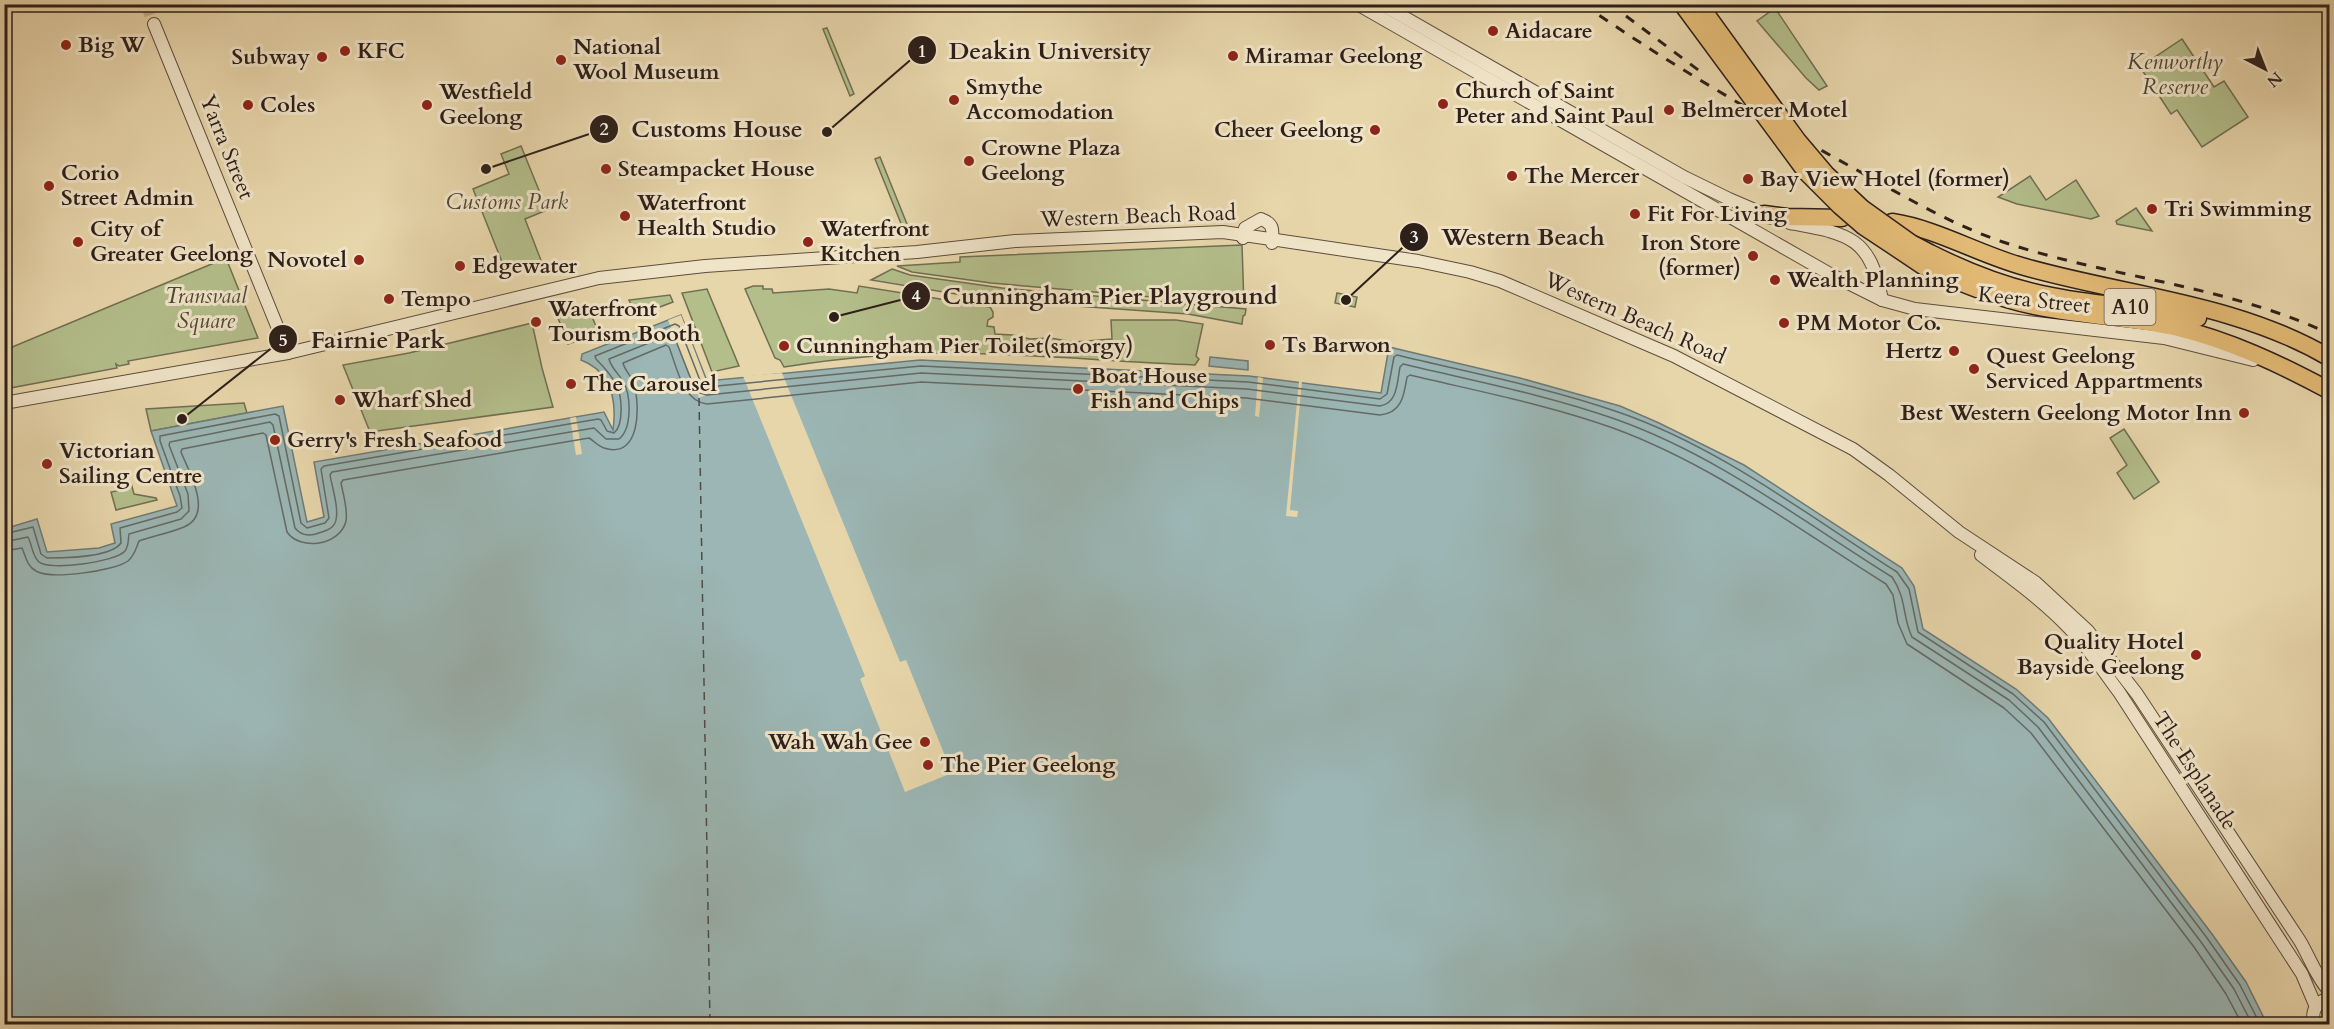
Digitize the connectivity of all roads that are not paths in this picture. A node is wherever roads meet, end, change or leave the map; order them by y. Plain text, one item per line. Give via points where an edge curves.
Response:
1 (1357, 4) edge
2 (1381, 4) edge
3 (1682, 4) edge
4 (1699, 4) edge
5 (154, 24) tunnel mouth
6 (1529, 96) junction
7 (1764, 214) junction
8 (1842, 218) dead end
9 (1892, 222) dead end
10 (1927, 260) junction
11 (1882, 300) junction
12 (288, 353) junction
13 (2330, 358) edge
14 (2330, 363) edge
15 (2275, 364) junction
16 (2330, 391) edge
17 (4, 403) edge
18 (2020, 578) junction
19 (2330, 992) edge
20 (2330, 998) edge
21 (2316, 1007) junction
22 (2314, 1024) edge

1 - 6 street
2 - 6 street
3 - 10 highway, A10, bridge via 1806,172 1863,226
4 - 10 highway, A10, bridge via 1826,174
5 - 12 street, Yarra Street
6 - 7 street
6 - 11 street, Keera Street via 1839,279
7 - 8 highway
7 - 11 street via 1833,231 1855,242 1873,264
9 - 13 highway via 1920,228 2003,261 2046,273 2234,317
10 - 14 highway, A10 via 2065,299 2201,319 2259,335
10 - 15 highway, A10 via 1964,284 2000,297 2053,310 2172,327 2236,345
11 - 15 street, Keera Street via 1924,311 2164,338
12 - 17 street, Western Beach Road
12 - 18 street, Western Beach Road via 599,278 1034,240 1213,232 1418,261 1485,276 1674,356 1853,449
15 - 16 highway, Keera Street / A10
18 - 19 street, The Esplanade via 2088,631 2137,694
18 - 21 street, The Esplanade via 2070,629 2119,692 2302,975
20 - 21 street
21 - 22 street

